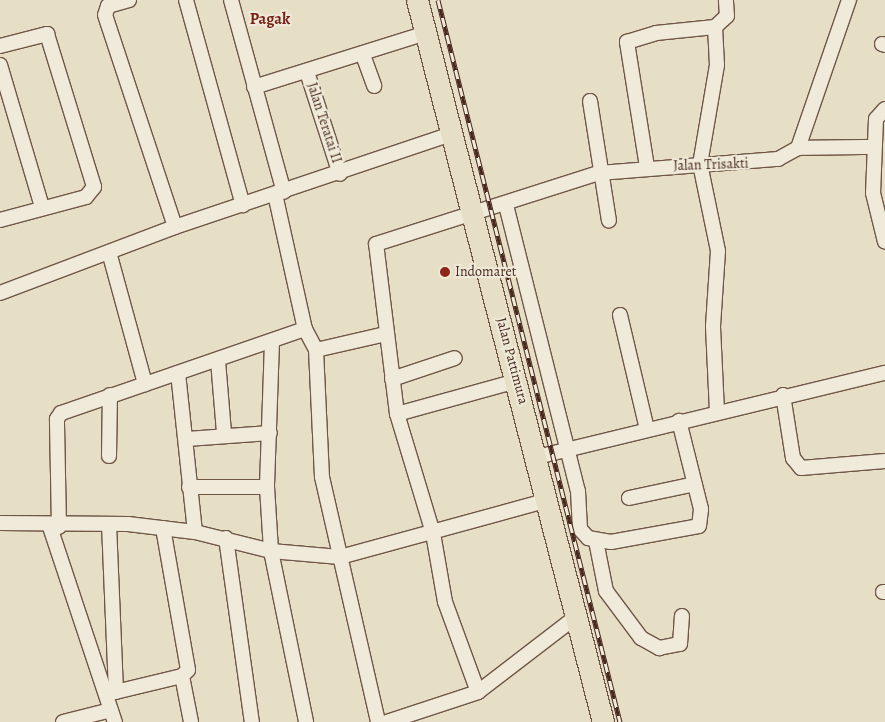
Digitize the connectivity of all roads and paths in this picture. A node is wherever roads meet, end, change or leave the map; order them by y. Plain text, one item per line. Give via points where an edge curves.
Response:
1 (129, 0) edge
2 (186, 0) edge
3 (231, 0) edge
4 (417, 0) edge
5 (726, 0) edge
6 (849, 0) edge
7 (716, 27) junction
8 (426, 33) junction
9 (0, 46) edge
10 (363, 55) junction
11 (0, 65) edge
12 (307, 72) junction
13 (374, 86) dead end
14 (254, 87) junction
15 (590, 101) dead end
16 (885, 110) edge
17 (452, 134) junction
18 (874, 147) junction
19 (804, 148) junction
20 (700, 164) junction
21 (647, 167) junction
22 (599, 173) junction
23 (340, 174) junction
24 (280, 193) junction
25 (243, 205) junction
26 (506, 205) junction
27 (37, 209) junction
28 (472, 213) junction
29 (0, 220) edge
30 (609, 221) dead end
31 (175, 227) junction
32 (882, 232) edge
33 (109, 252) junction
34 (0, 293) edge
35 (620, 315) dead end
36 (305, 329) junction
37 (386, 334) junction
38 (272, 342) junction
39 (316, 350) junction
40 (455, 358) dead end
41 (218, 361) junction
42 (178, 373) junction
43 (885, 373) edge
44 (392, 379) junction
45 (517, 381) junction
46 (145, 384) junction
47 (110, 395) junction
48 (783, 395) junction
49 (717, 412) junction
50 (397, 414) junction
51 (679, 421) junction
52 (647, 429) junction
53 (270, 433) junction
54 (224, 434) junction
55 (187, 439) junction
56 (568, 449) junction
57 (109, 456) dead end
58 (537, 457) junction
59 (885, 461) edge
60 (695, 484) junction
61 (189, 487) junction
62 (267, 488) junction
63 (629, 498) dead end
64 (548, 500) junction
65 (0, 523) edge
66 (108, 524) junction
67 (55, 527) junction
68 (163, 528) junction
69 (195, 532) junction
70 (433, 533) junction
71 (226, 538) junction
72 (596, 542) junction
73 (271, 551) junction
74 (340, 557) junction
75 (577, 616) junction
76 (682, 616) dead end
77 (182, 676) junction
78 (478, 692) junction
79 (111, 693) junction
80 (599, 705) edge
81 (113, 716) edge
82 (63, 722) edge
83 (191, 722) edge
84 (252, 722) edge
85 (306, 722) edge
86 (378, 722) edge
87 (387, 722) edge

1 - 31 street via 108,6 105,15
2 - 25 street
3 - 14 street
4 - 8 highway, Jalan Pattimura
5 - 7 street via 727,16
6 - 19 street
7 - 20 street via 717,65
7 - 21 street via 656,33 628,42
8 - 10 street
8 - 17 highway, Jalan Pattimura
9 - 27 street via 47,34 94,181 94,187 86,197
10 - 12 street
10 - 13 street
11 - 27 street
12 - 14 street
12 - 23 street, Jalan Teratai II
14 - 24 street
15 - 22 street
16 - 18 street via 876,119
17 - 23 street
17 - 28 highway, Jalan Pattimura
18 - 19 street, Jalan Trisakti
18 - 32 street
19 - 20 street, Jalan Trisakti via 758,163
20 - 21 street, Jalan Trisakti
20 - 49 street via 718,251 714,327
21 - 22 street, Jalan Trisakti
22 - 26 street, Jalan Trisakti
22 - 30 street
23 - 24 street
24 - 25 street
24 - 36 street
25 - 31 street
26 - 28 street, Jalan Trisakti
26 - 56 street
27 - 29 street
28 - 37 street, Jalan Trisakti via 376,244
28 - 45 highway, Jalan Pattimura
31 - 33 street
33 - 34 street
33 - 46 street
35 - 52 street
36 - 38 street
36 - 39 street
37 - 39 street
37 - 44 street
38 - 41 street
38 - 53 street
39 - 74 street via 319,454
40 - 44 street
41 - 42 street
41 - 54 street
42 - 46 street
42 - 55 street
43 - 48 street
44 - 50 street
45 - 50 street
45 - 58 highway, Jalan Pattimura
46 - 47 street
47 - 57 street
47 - 67 street via 71,407 57,419
48 - 49 street
48 - 59 street via 793,458 801,468
49 - 51 street
50 - 70 street
51 - 52 street
51 - 60 street
52 - 56 street
53 - 54 street
53 - 62 street
54 - 55 street
55 - 61 street
56 - 58 street
56 - 72 street via 578,491 580,529
58 - 64 highway, Jalan Pattimura
60 - 63 street
60 - 72 street via 699,526
61 - 62 street
61 - 69 street
62 - 73 street
64 - 70 street
64 - 75 highway, Jalan Pattimura
65 - 67 street
66 - 67 street
66 - 68 street
66 - 79 street
67 - 79 street
68 - 69 street
68 - 77 street via 188,670
69 - 71 street
70 - 74 street
70 - 78 street via 445,602
71 - 73 street
71 - 84 street
72 - 76 street via 606,591 641,638 659,648 680,644
73 - 74 street
73 - 85 street
74 - 86 street
75 - 78 street
75 - 80 highway, Jalan Pattimura
77 - 79 street
77 - 83 street
78 - 87 street
79 - 81 street
81 - 82 street

